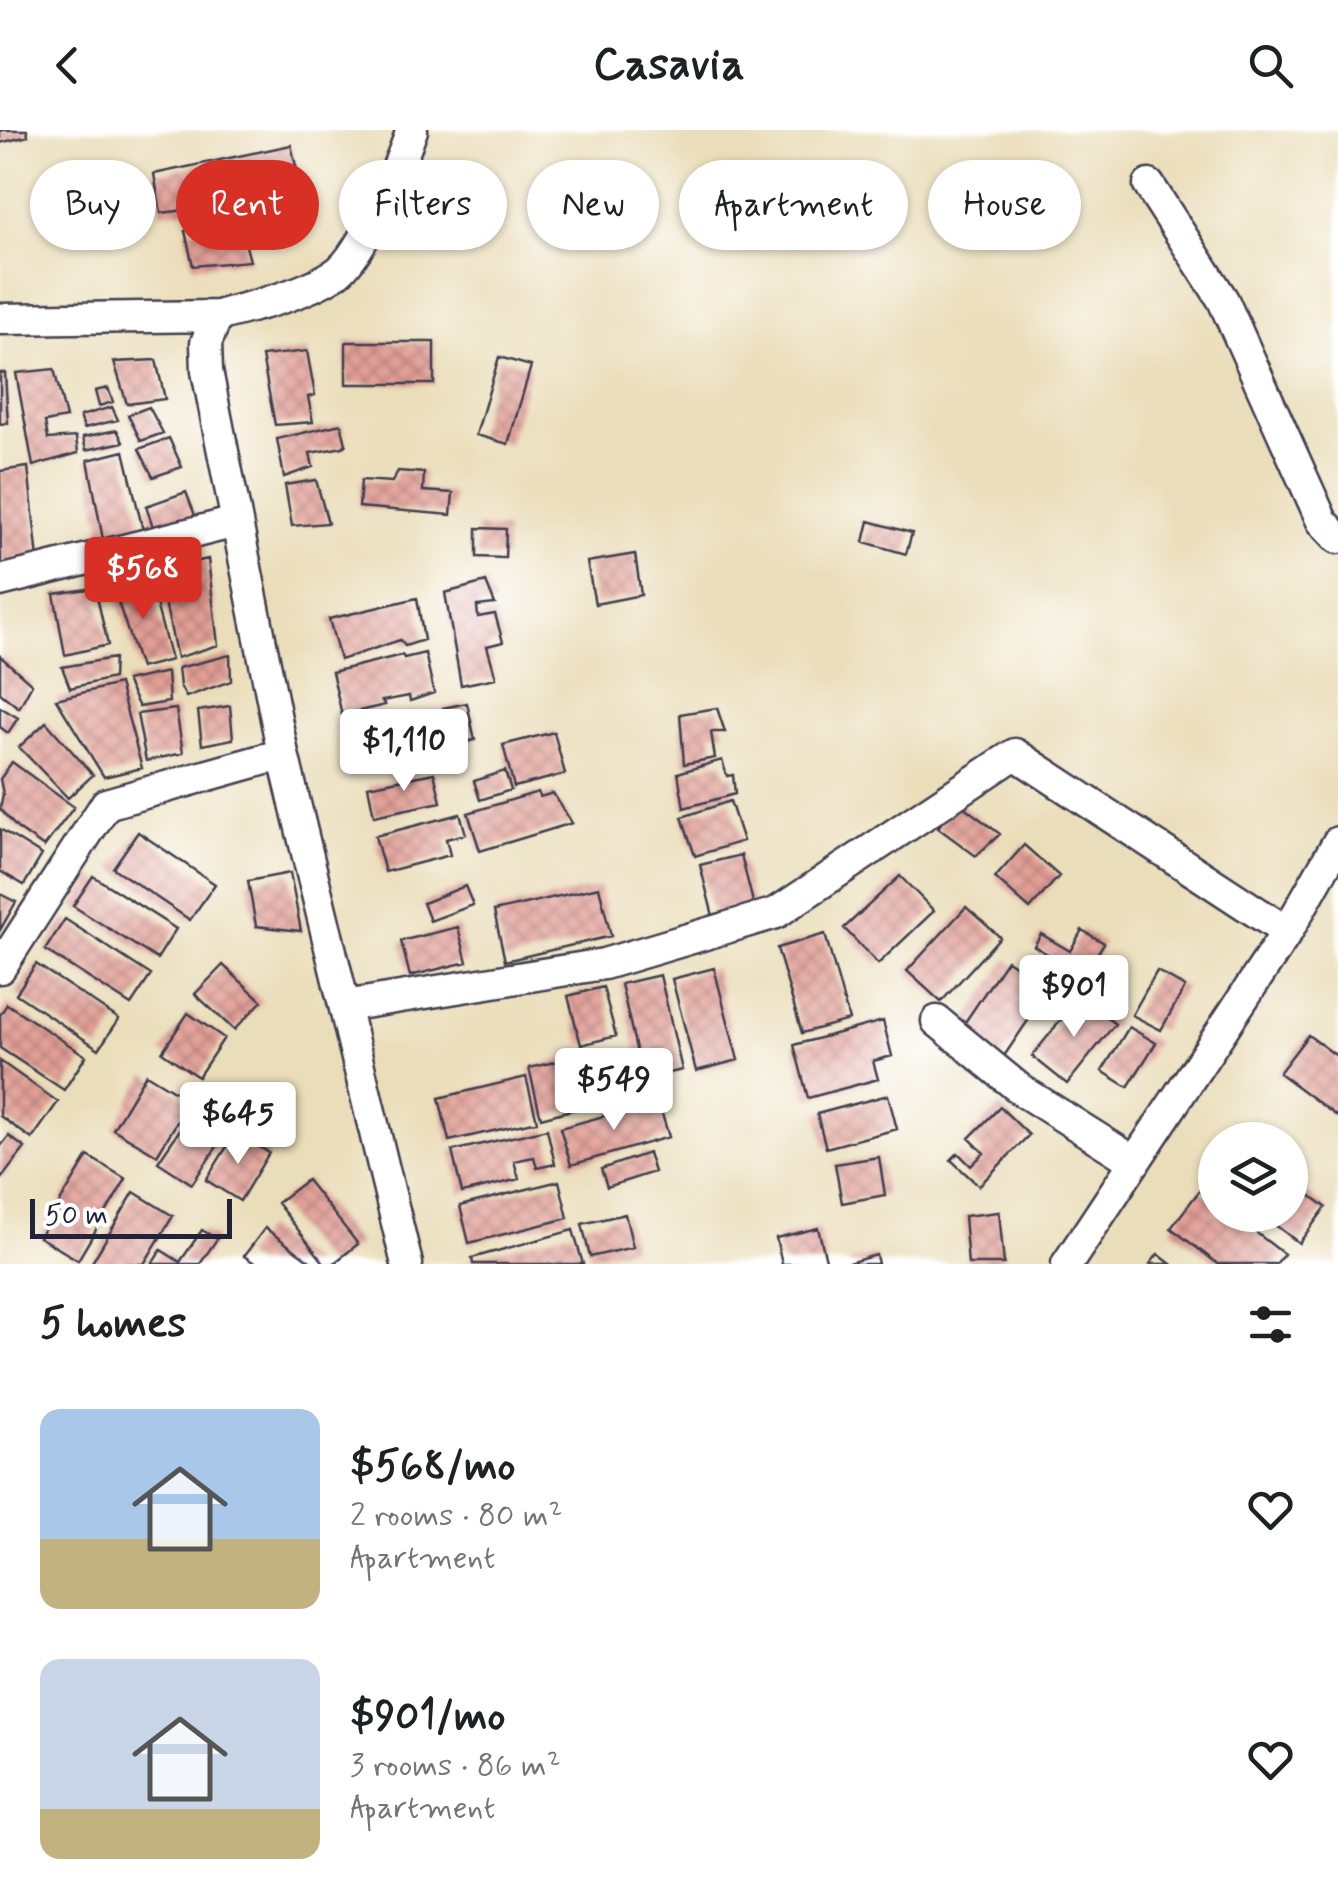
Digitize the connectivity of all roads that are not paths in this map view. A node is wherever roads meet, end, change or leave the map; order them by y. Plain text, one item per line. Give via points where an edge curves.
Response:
1 (412, 130) edge
2 (1148, 185) dead end
3 (217, 316) junction
4 (0, 319) edge
5 (236, 522) junction
6 (1338, 538) edge
7 (0, 581) edge
8 (283, 754) junction
9 (1338, 842) edge
10 (1287, 932) junction
11 (0, 968) edge
12 (345, 1006) junction
13 (937, 1022) dead end
14 (1135, 1162) junction
15 (403, 1262) edge
16 (1067, 1264) edge

1 - 3 street via 398,173 339,272 282,299
2 - 6 street via 1222,300 1322,521
3 - 4 street
3 - 5 street via 206,343 206,371
5 - 7 street
5 - 8 street
8 - 11 street via 106,804
8 - 12 street
9 - 10 street
10 - 12 street via 1015,754 776,913 604,964
10 - 14 street
12 - 15 street
13 - 14 street via 1021,1090
14 - 16 street

